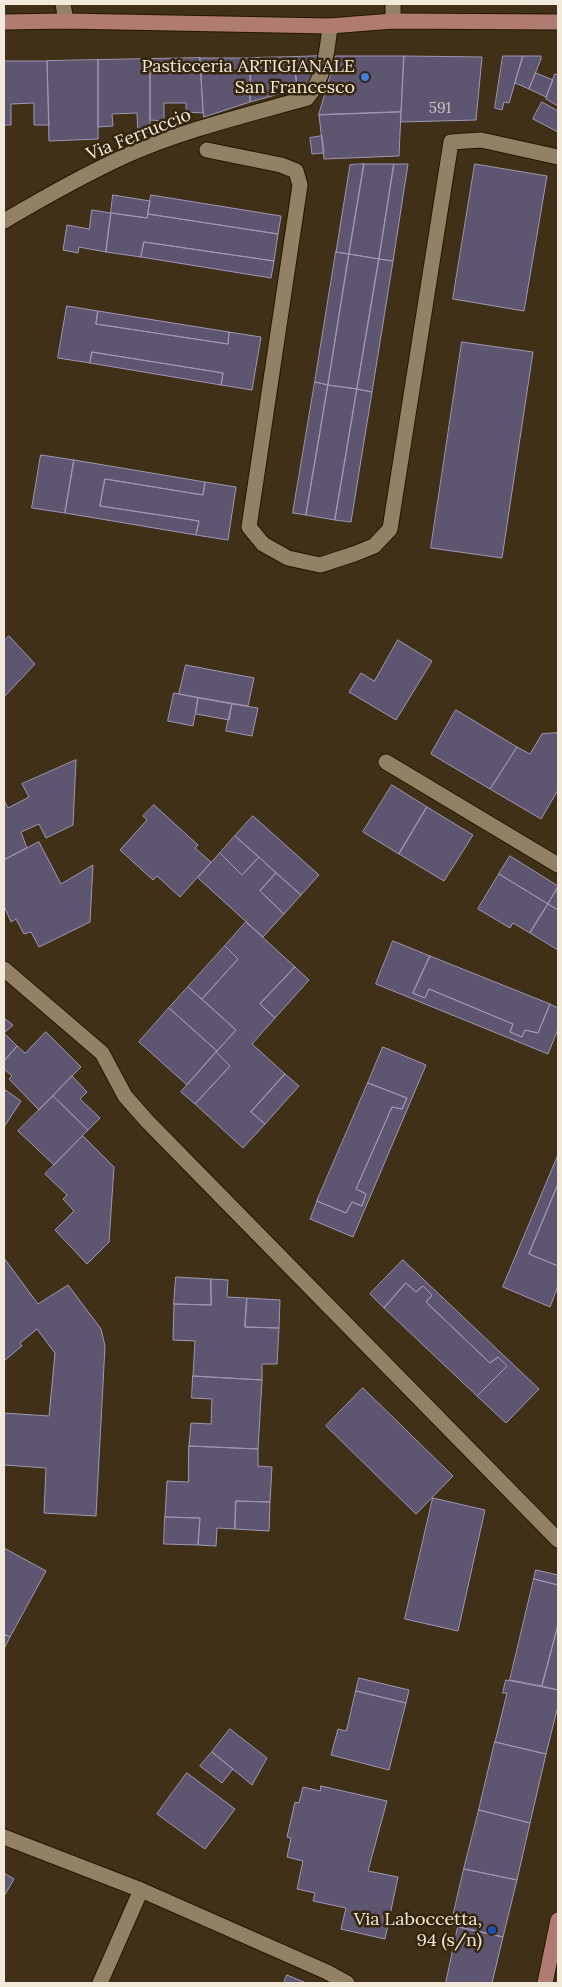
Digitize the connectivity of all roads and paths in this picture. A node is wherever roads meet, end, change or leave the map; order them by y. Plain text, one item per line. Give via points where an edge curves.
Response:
1 (63, 4) edge
2 (393, 4) edge
3 (66, 21) junction
4 (394, 21) junction
5 (4, 22) edge
6 (558, 22) edge
7 (330, 26) junction
8 (207, 150) dead end
9 (558, 157) edge
10 (4, 221) edge
11 (386, 762) dead end
12 (558, 865) edge
13 (4, 969) edge
14 (558, 1540) edge
15 (4, 1837) edge
16 (141, 1890) junction
17 (558, 1920) edge
18 (100, 1983) edge
19 (347, 1983) edge
20 (546, 1983) edge

1 - 3 street
2 - 4 street
3 - 5 street
3 - 7 street
4 - 6 street
4 - 7 street
7 - 10 street, Via Ferruccio via 326,60 316,88 307,98 198,130 126,156
8 - 9 street via 281,165 296,171 300,185 249,527 263,544 288,558 320,564 374,546 390,529 451,142 481,140
11 - 12 street
13 - 14 street via 102,1052 125,1096 147,1121
15 - 16 street
16 - 18 street
16 - 19 street
17 - 20 street

